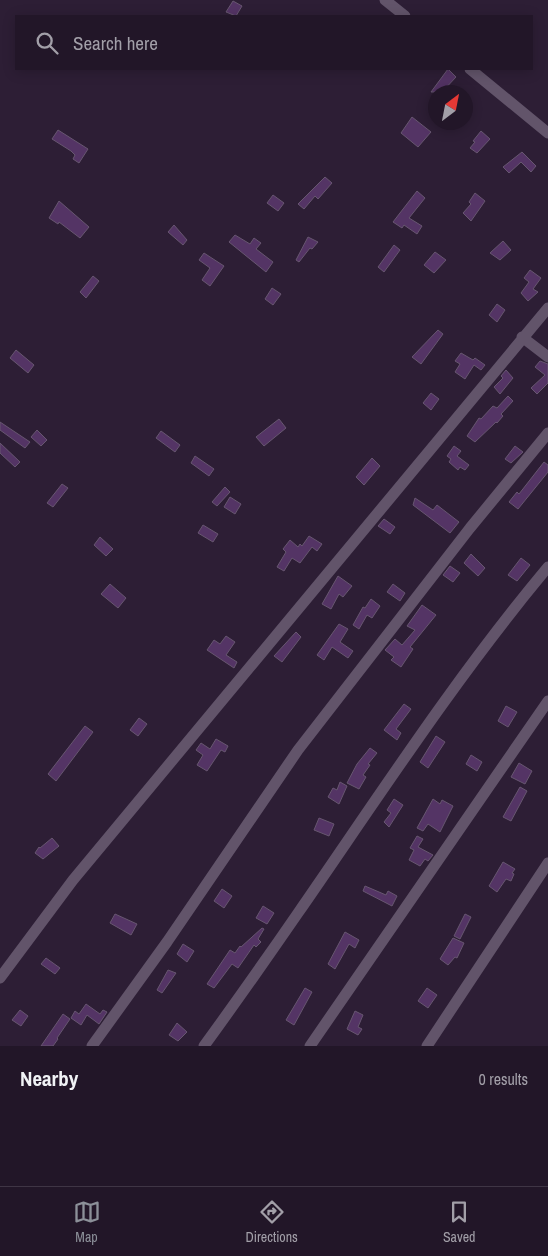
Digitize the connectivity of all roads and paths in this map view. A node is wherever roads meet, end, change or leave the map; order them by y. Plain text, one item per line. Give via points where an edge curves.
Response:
1 (385, 0) edge
2 (404, 15) edge
3 (471, 70) edge
4 (548, 133) edge
5 (548, 308) edge
6 (522, 337) junction
7 (548, 357) edge
8 (548, 433) edge
9 (548, 568) edge
10 (548, 701) edge
11 (548, 863) edge
12 (0, 978) edge
13 (92, 1046) edge
14 (204, 1046) edge
15 (310, 1046) edge
16 (427, 1046) edge

1 - 2 street
3 - 4 street
5 - 6 street
6 - 7 street
6 - 12 street via 73,880
8 - 13 street via 458,543 298,750
9 - 14 street via 421,732
10 - 15 street
11 - 16 street

